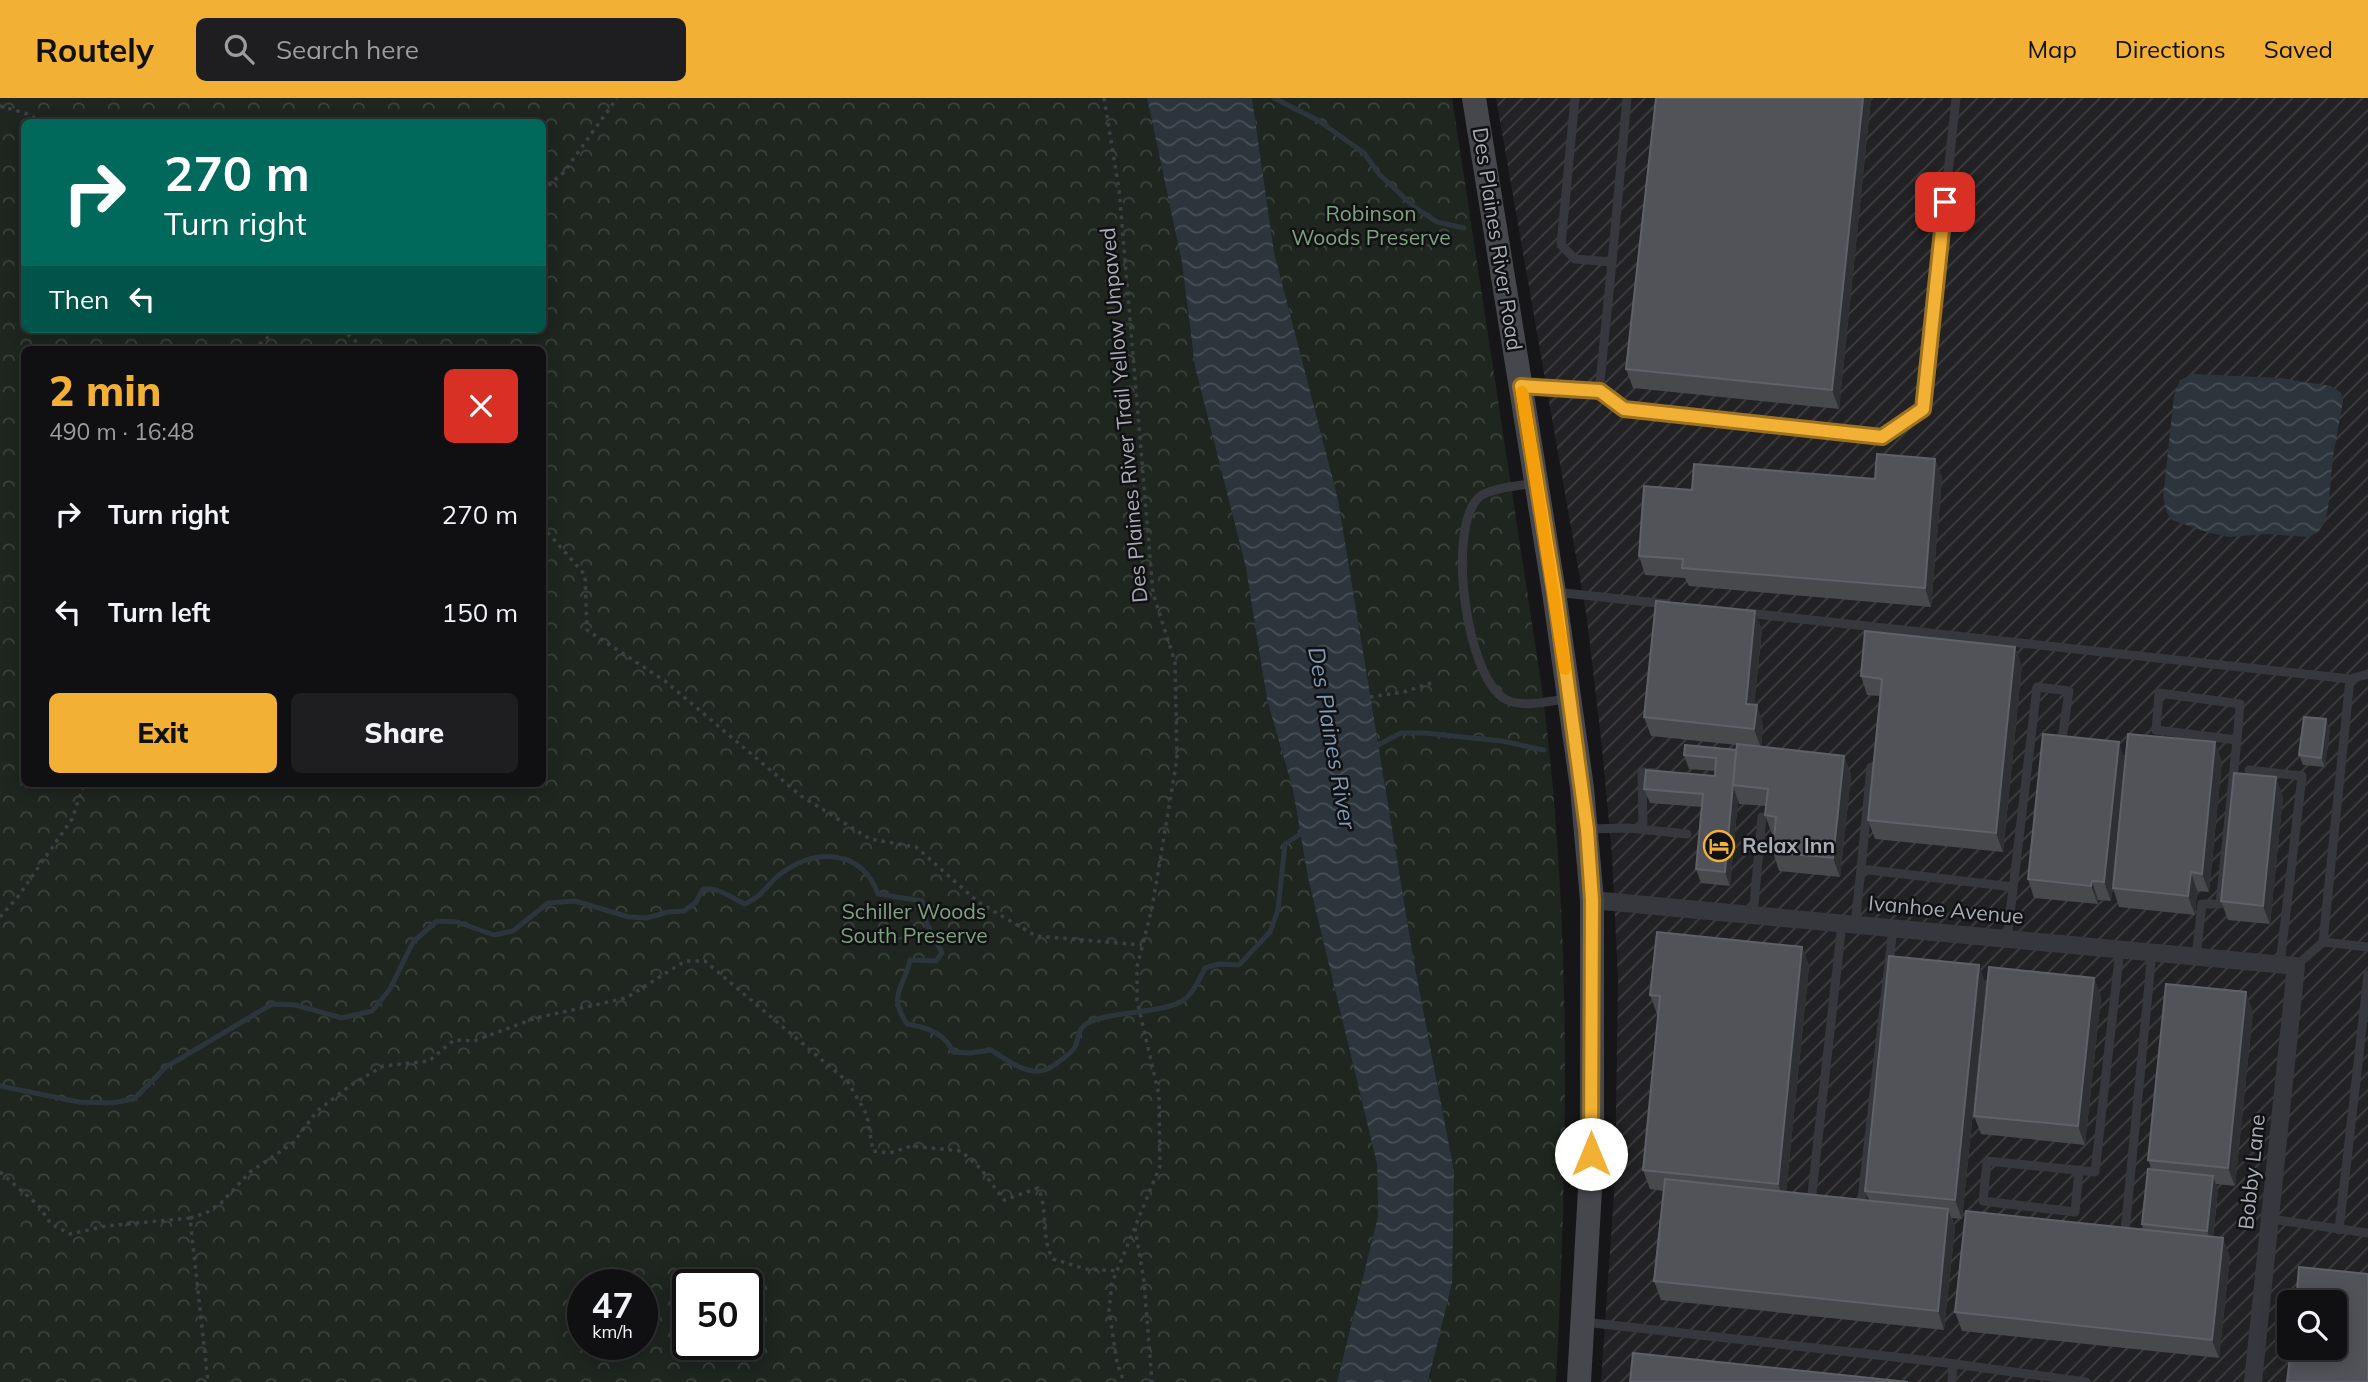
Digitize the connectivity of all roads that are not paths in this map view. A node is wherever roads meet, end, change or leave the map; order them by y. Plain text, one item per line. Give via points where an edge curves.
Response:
1 (1474, 98) edge
2 (1575, 98) edge
3 (1627, 98) edge
4 (1956, 98) edge
5 (1612, 262) junction
6 (1521, 386) junction
7 (1600, 391) junction
8 (1537, 482) junction
9 (1555, 592) junction
10 (1676, 606) edge
11 (1731, 611) edge
12 (2368, 674) edge
13 (2350, 679) junction
14 (1569, 698) junction
15 (2237, 740) junction
16 (2060, 750) edge
17 (1871, 767) edge
18 (2249, 770) dead end
19 (1664, 773) edge
20 (1762, 817) dead end
21 (1587, 829) junction
22 (1643, 829) junction
23 (1687, 834) dead end
24 (1861, 869) junction
25 (2013, 887) junction
26 (1592, 900) junction
27 (1753, 915) junction
28 (1849, 924) junction
29 (1893, 928) junction
30 (2007, 939) junction
31 (2323, 942) junction
32 (2368, 947) edge
33 (2120, 949) junction
34 (2152, 952) junction
35 (2196, 957) junction
36 (2288, 965) junction
37 (2368, 975) edge
38 (2079, 1170) junction
39 (1812, 1193) edge
40 (1862, 1199) edge
41 (2270, 1219) junction
42 (2339, 1230) junction
43 (2125, 1232) edge
44 (2368, 1233) edge
45 (1582, 1322) junction
46 (1953, 1364) junction
47 (1579, 1382) edge
48 (1952, 1382) edge
49 (2087, 1382) edge
50 (2253, 1382) edge

1 - 6 main road, Des Plaines River Road
2 - 5 lane via 1561,244 1575,259
3 - 5 lane
4 - 7 lane via 1923,409 1882,437 1624,409
5 - 7 lane
6 - 7 lane
6 - 8 main road, Des Plaines River Road
8 - 9 main road, Des Plaines River Road
8 - 14 lane via 1482,495 1475,503 1462,564 1463,596 1474,644 1495,691 1517,704
9 - 10 lane
9 - 14 main road, Des Plaines River Road
11 - 13 lane
12 - 13 lane
13 - 31 lane
14 - 21 main road, Des Plaines River Road
15 - 15 lane via 2156,730 2159,692 2240,704
15 - 35 lane via 2220,904 2203,904
16 - 25 lane via 2068,691 2037,687
17 - 24 lane
18 - 36 lane via 2302,776
19 - 22 lane via 1642,772
20 - 27 lane
21 - 22 lane
21 - 26 main road, Des Plaines River Road
22 - 23 lane
24 - 25 lane
24 - 28 lane
25 - 30 lane
26 - 27 street, Ivanhoe Avenue
26 - 45 main road, Des Plaines River Road via 1591,1154
27 - 28 street, Ivanhoe Avenue
28 - 29 street, Ivanhoe Avenue
28 - 39 lane
29 - 30 street, Ivanhoe Avenue
29 - 40 lane
30 - 33 street, Ivanhoe Avenue
31 - 32 lane
31 - 36 lane
33 - 34 street, Ivanhoe Avenue
33 - 38 lane via 2095,1172
34 - 35 street, Ivanhoe Avenue
34 - 43 lane
35 - 36 street, Ivanhoe Avenue
36 - 41 street, Bobby Lane
37 - 42 lane
38 - 38 lane via 1987,1161 1983,1201 2075,1212
41 - 42 lane
41 - 50 street, Bobby Lane
42 - 44 lane
45 - 46 lane
45 - 47 main road, Des Plaines River Road
46 - 48 lane
46 - 49 lane

